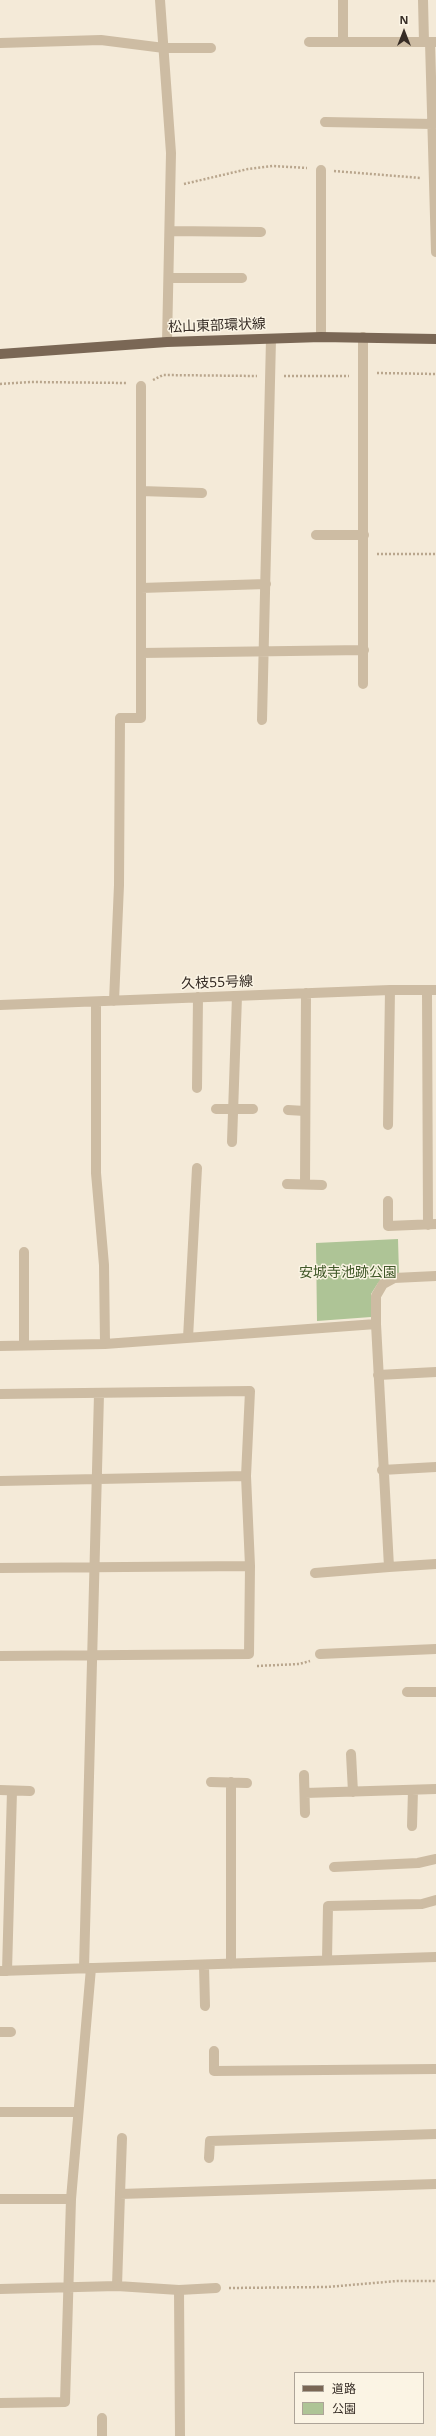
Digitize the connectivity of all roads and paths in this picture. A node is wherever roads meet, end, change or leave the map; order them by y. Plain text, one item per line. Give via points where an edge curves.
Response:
1 (160, 0) edge
2 (342, 0) edge
3 (423, 0) edge
4 (310, 42) dead end
5 (343, 42) junction
6 (430, 42) edge
7 (0, 43) edge
8 (164, 48) junction
9 (211, 48) dead end
10 (325, 122) dead end
11 (432, 124) junction
12 (435, 139) edge
13 (321, 170) junction
14 (434, 178) junction
15 (170, 187) junction
16 (435, 210) edge
17 (170, 231) junction
18 (261, 232) dead end
19 (436, 252) edge
20 (168, 278) junction
21 (242, 278) dead end
22 (363, 337) junction
23 (321, 338) junction
24 (271, 339) junction
25 (436, 339) edge
26 (168, 342) junction
27 (0, 354) edge
28 (436, 374) edge
29 (272, 376) junction
30 (363, 376) junction
31 (0, 384) edge
32 (141, 386) junction
33 (141, 491) junction
34 (202, 493) dead end
35 (316, 535) dead end
36 (364, 535) junction
37 (364, 554) junction
38 (436, 554) edge
39 (266, 584) junction
40 (141, 588) junction
41 (364, 650) junction
42 (264, 652) junction
43 (141, 653) junction
44 (363, 684) dead end
45 (262, 720) dead end
46 (390, 990) junction
47 (432, 990) edge
48 (306, 993) junction
49 (237, 996) junction
50 (198, 998) junction
51 (114, 1001) junction
52 (96, 1002) junction
53 (0, 1005) edge
54 (197, 1088) dead end
55 (216, 1109) dead end
56 (233, 1109) junction
57 (253, 1109) dead end
58 (288, 1110) dead end
59 (305, 1111) junction
60 (388, 1125) dead end
61 (232, 1142) dead end
62 (197, 1168) dead end
63 (287, 1184) dead end
64 (305, 1184) junction
65 (322, 1185) dead end
66 (388, 1201) dead end
67 (432, 1225) edge
68 (24, 1252) dead end
69 (436, 1276) edge
70 (376, 1324) junction
71 (188, 1338) junction
72 (105, 1344) junction
73 (24, 1345) junction
74 (0, 1346) edge
75 (436, 1372) edge
76 (378, 1375) junction
77 (0, 1394) edge
78 (99, 1394) junction
79 (436, 1467) edge
80 (382, 1470) junction
81 (246, 1476) junction
82 (96, 1480) junction
83 (0, 1481) edge
84 (436, 1564) edge
85 (250, 1566) junction
86 (94, 1567) junction
87 (390, 1567) junction
88 (0, 1568) edge
89 (315, 1574) dead end
90 (436, 1649) edge
91 (249, 1654) junction
92 (320, 1654) joint
93 (0, 1656) edge
94 (91, 1657) junction
95 (407, 1692) dead end
96 (436, 1692) edge
97 (351, 1754) dead end
98 (304, 1775) dead end
99 (211, 1782) dead end
100 (231, 1782) junction
101 (247, 1783) dead end
102 (436, 1789) edge
103 (0, 1790) edge
104 (413, 1790) junction
105 (12, 1791) junction
106 (30, 1791) dead end
107 (353, 1792) junction
108 (305, 1793) junction
109 (305, 1813) dead end
110 (412, 1826) dead end
111 (436, 1859) edge
112 (334, 1867) dead end
113 (436, 1900) edge
114 (436, 1957) edge
115 (327, 1960) junction
116 (204, 1964) junction
117 (231, 1964) junction
118 (87, 1968) junction
119 (4, 1971) edge
120 (205, 2006) dead end
121 (0, 2032) edge
122 (11, 2032) dead end
123 (214, 2051) dead end
124 (436, 2069) edge
125 (0, 2112) edge
126 (78, 2112) junction
127 (436, 2134) edge
128 (122, 2138) dead end
129 (210, 2158) dead end
130 (436, 2184) edge
131 (120, 2194) junction
132 (0, 2199) edge
133 (71, 2199) junction
134 (436, 2281) edge
135 (117, 2286) junction
136 (68, 2287) junction
137 (216, 2288) joint
138 (0, 2289) edge
139 (179, 2290) junction
140 (0, 2403) edge
141 (102, 2418) dead end
142 (102, 2436) edge
143 (180, 2436) edge

1 - 8 street
2 - 5 street
3 - 6 street
4 - 5 street
5 - 6 street
6 - 11 street
7 - 8 street via 101,40
8 - 9 street
8 - 15 street via 171,153
10 - 11 street
11 - 12 street
12 - 14 street
13 - 14 path via 401,178
13 - 15 path via 273,166 248,169
13 - 23 street
14 - 16 street
15 - 17 street
16 - 19 street
17 - 18 street
17 - 20 street
20 - 21 street
20 - 26 street
22 - 23 main road, 松山東部環状線
22 - 25 main road, 松山東部環状線
22 - 30 street
23 - 24 main road, 松山東部環状線
24 - 26 main road, 松山東部環状線
24 - 29 street
26 - 27 main road, 松山東部環状線
28 - 30 path via 384,373
29 - 30 path
29 - 32 path via 163,375
29 - 39 street
30 - 36 street
31 - 32 path via 120,381
32 - 33 street
33 - 34 street
33 - 40 street
35 - 36 street
36 - 37 street
37 - 38 path
37 - 41 street
39 - 40 street
39 - 42 street
40 - 43 street
41 - 42 street
41 - 44 street
42 - 43 street
42 - 45 street
43 - 51 street via 141,718 120,718 119,885
46 - 47 street, 久枝55号線
46 - 48 street, 久枝55号線
46 - 60 street
47 - 67 street
48 - 49 street, 久枝55号線
48 - 59 street
49 - 50 street, 久枝55号線
49 - 56 street
50 - 51 street, 久枝55号線
50 - 54 street
51 - 52 street, 久枝55号線
52 - 53 street, 久枝55号線
52 - 72 street via 96,1173 104,1265
55 - 56 street
56 - 57 street
56 - 61 street
58 - 59 street
59 - 64 street
62 - 71 street
63 - 64 street
64 - 65 street
66 - 67 street via 388,1226
68 - 73 street
69 - 70 street via 394,1278 383,1284 376,1296
70 - 71 street
70 - 76 street
71 - 72 street
72 - 73 street
73 - 74 street
75 - 76 street
76 - 80 street
77 - 78 street
78 - 81 street via 250,1391
78 - 82 street
79 - 80 street
80 - 87 street
81 - 82 street
81 - 85 street
82 - 83 street
82 - 86 street
84 - 87 street
85 - 86 street
85 - 91 street
86 - 88 street
86 - 94 street
87 - 89 street
90 - 92 street
91 - 92 path via 256,1666 300,1664
91 - 94 street
93 - 94 street
94 - 118 street
95 - 96 street
97 - 107 street
98 - 108 street
99 - 100 street
100 - 101 street
100 - 117 street
102 - 104 street
103 - 105 street
104 - 107 street
104 - 110 street
105 - 106 street
105 - 119 street
107 - 108 street
108 - 109 street
111 - 112 street via 418,1863
113 - 115 street via 422,1904 328,1906
114 - 115 street
115 - 117 street
116 - 117 street
116 - 118 street
116 - 120 street
118 - 119 street
118 - 126 street
121 - 122 street
123 - 124 street via 214,2072
125 - 126 street
126 - 133 street
127 - 129 street via 210,2141
128 - 131 street
130 - 131 street
131 - 135 street
132 - 133 street
133 - 136 street
134 - 137 path via 397,2281 327,2287
135 - 136 street
135 - 139 street
136 - 138 street
136 - 140 street via 65,2402
137 - 139 street
139 - 143 street
141 - 142 street

